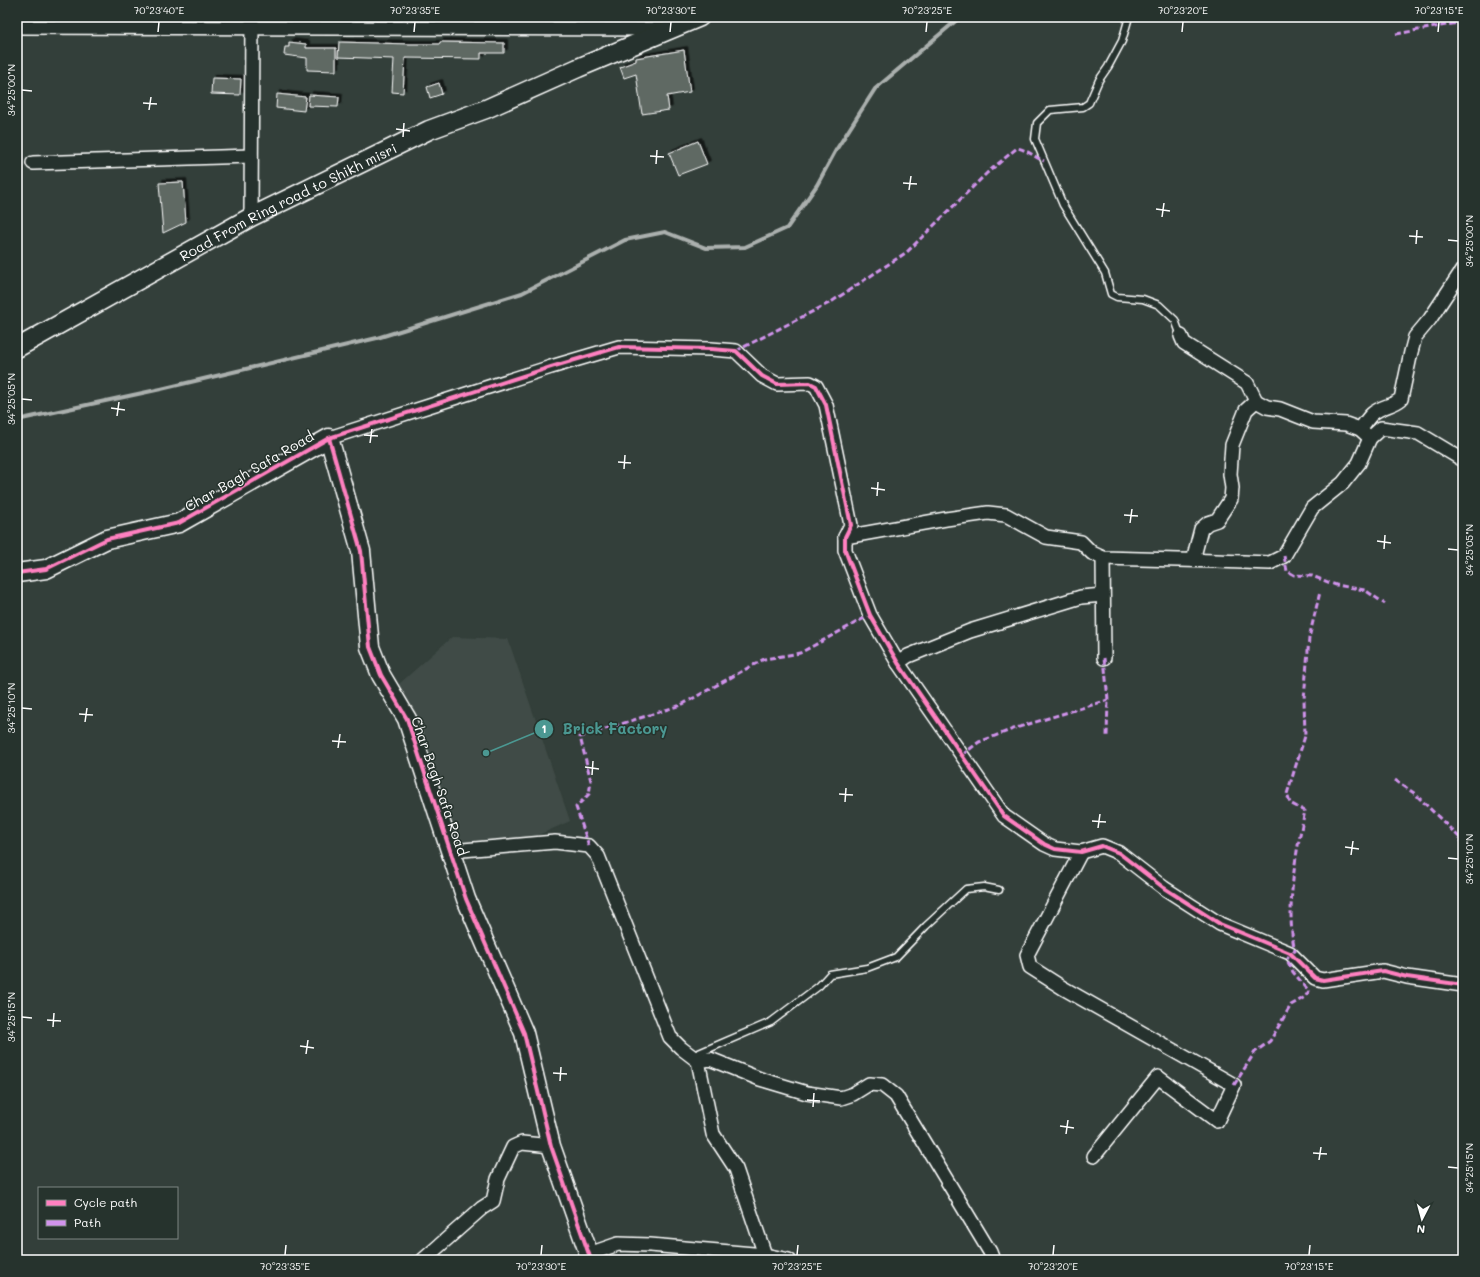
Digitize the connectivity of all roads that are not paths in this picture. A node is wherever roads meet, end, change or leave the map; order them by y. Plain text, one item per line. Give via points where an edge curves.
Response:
1 (700, 17) edge
2 (1129, 17) edge
3 (252, 22) edge
4 (671, 23) edge
5 (17, 27) edge
6 (251, 156) junction
7 (33, 163) dead end
8 (251, 217) junction
9 (1463, 269) edge
10 (1181, 336) joint
11 (17, 348) edge
12 (1256, 401) junction
13 (1360, 429) junction
14 (328, 438) junction
15 (1370, 438) junction
16 (1463, 460) edge
17 (845, 537) junction
18 (1103, 558) junction
19 (1194, 560) junction
20 (17, 573) edge
21 (1104, 595) junction
22 (1104, 658) dead end
23 (898, 662) junction
24 (451, 851) junction
25 (1080, 852) junction
26 (1000, 890) dead end
27 (1463, 985) edge
28 (695, 1058) junction
29 (551, 1146) junction
30 (1094, 1156) dead end
31 (765, 1255) junction
32 (590, 1257) edge
33 (423, 1260) edge
34 (789, 1260) edge
35 (993, 1260) edge

1 - 4 street, Road From Ring road to Shikh misri
2 - 10 lane via 1122,41 1089,103 1083,108 1050,110 1037,123 1035,139 1063,205 1105,273 1111,294 1117,297 1143,299 1159,305 1175,320
3 - 4 street
3 - 5 street
3 - 6 street
4 - 8 street, Road From Ring road to Shikh misri via 486,109 429,130
6 - 7 street
6 - 8 street
8 - 11 street, Road From Ring road to Shikh misri
9 - 13 street via 1415,337 1401,399 1373,413
10 - 12 street via 1184,343 1247,383
12 - 13 street via 1313,422 1346,424
12 - 19 street via 1246,410 1232,445 1231,499 1217,520 1201,529
13 - 15 street
14 - 17 street via 619,347 711,348 736,351 762,376 777,384 810,383 816,386 826,405 851,525
14 - 20 street, Char Bagh Safa Road via 179,523 107,539 46,569
14 - 24 street, Char Bagh Safa Road via 361,551 370,647 381,675 407,719
15 - 16 street via 1381,428 1418,433
15 - 19 street via 1359,463 1343,483 1312,508 1284,556 1270,563
17 - 18 street via 988,513 1006,515 1046,536 1081,542 1092,553
17 - 23 street via 844,550 870,615
18 - 19 street
18 - 21 street
21 - 22 street
21 - 23 street via 1081,597 970,631
23 - 25 street via 1004,816 1044,844 1056,849
24 - 28 street via 555,842 590,846 598,856 670,1036
24 - 29 street, Char Bagh Safa Road via 466,899 524,1033
25 - 27 street via 1102,846 1119,853 1164,888 1220,924 1290,953 1315,978 1323,980 1383,971
25 - 30 street via 1027,955 1030,967 1062,988 1234,1085 1217,1121 1158,1077
26 - 28 lane via 984,887 966,889 896,957 867,968 830,974 819,986 771,1022
28 - 31 street via 714,1134 736,1170
28 - 35 street via 710,1059 760,1079 800,1091 841,1098 869,1084 882,1085 896,1096
29 - 32 street, Char Bagh Safa Road
29 - 33 street via 522,1143 513,1147 498,1179 493,1201
31 - 32 street via 650,1244 618,1244
31 - 34 street

